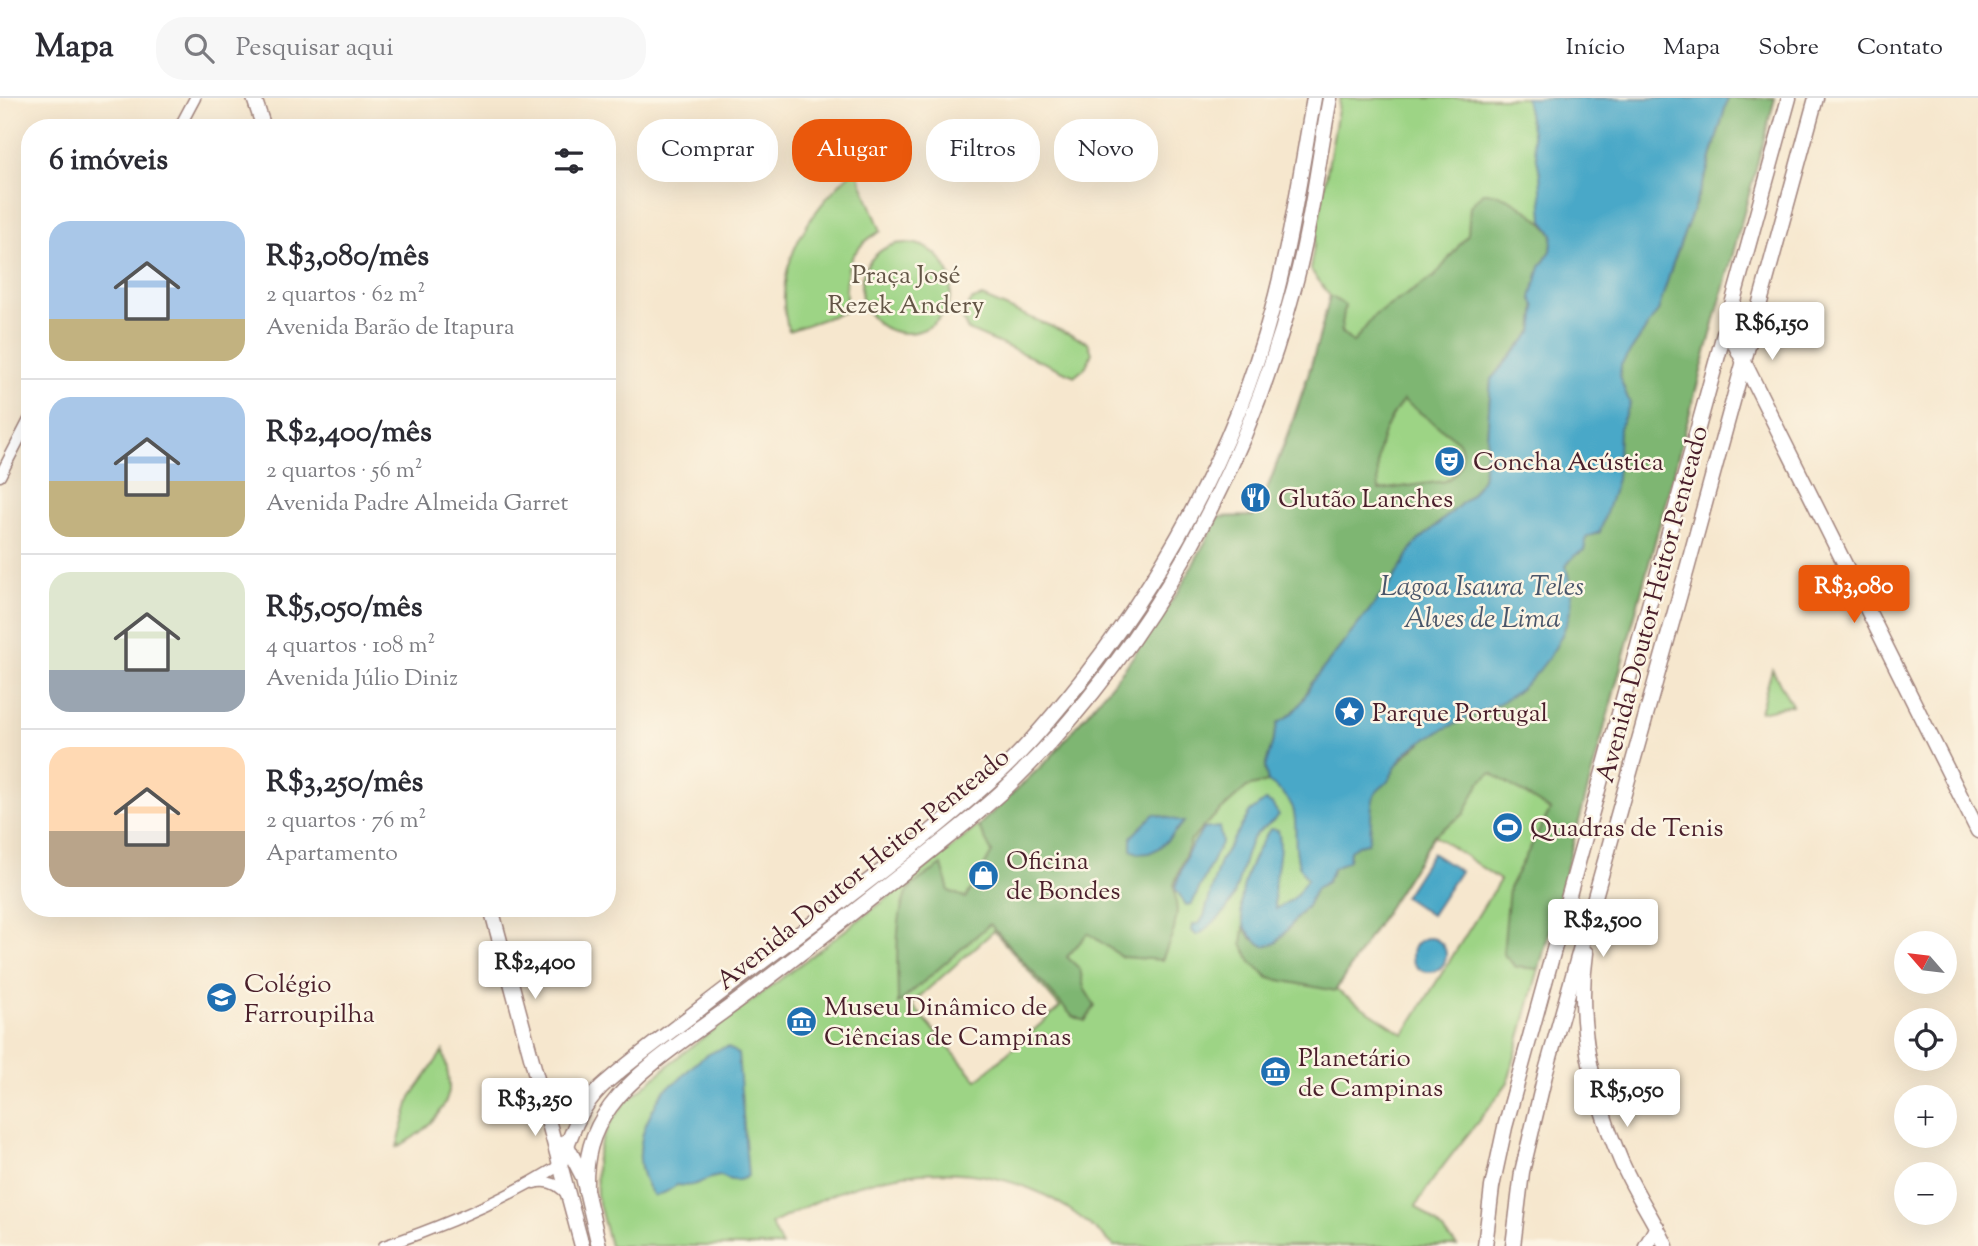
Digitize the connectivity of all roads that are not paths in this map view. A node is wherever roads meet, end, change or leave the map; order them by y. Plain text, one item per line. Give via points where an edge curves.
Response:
1 (195, 98) edge
2 (254, 98) edge
3 (1314, 98) edge
4 (1330, 98) edge
5 (1789, 98) edge
6 (1816, 98) edge
7 (184, 119) edge
8 (261, 119) edge
9 (1727, 328) junction
10 (1753, 329) junction
11 (1744, 360) junction
12 (21, 435) edge
13 (0, 475) edge
14 (1978, 814) edge
15 (1978, 831) edge
16 (1594, 904) junction
17 (493, 917) edge
18 (1564, 1004) junction
19 (1584, 1012) junction
20 (1515, 1093) junction
21 (1539, 1097) junction
22 (545, 1103) junction
23 (576, 1119) junction
24 (554, 1120) junction
25 (566, 1145) junction
26 (559, 1166) junction
27 (531, 1183) junction
28 (586, 1191) junction
29 (568, 1197) junction
30 (1657, 1227) junction
31 (384, 1246) edge
32 (582, 1246) edge
33 (599, 1246) edge
34 (1485, 1246) edge
35 (1513, 1246) edge
36 (1646, 1246) edge
37 (1666, 1246) edge

1 - 7 street
2 - 8 main road
3 - 23 main road, Avenida Doutor Heitor Penteado via 1272,310 1238,411 1183,528 1098,659 992,780 898,858 620,1071 591,1096
4 - 28 main road, Avenida Doutor Heitor Penteado via 1301,257 1272,364 1229,472 1152,611 1084,703 1010,785 868,902 624,1090 592,1136
5 - 9 main road, Avenida Doutor Heitor Penteado
6 - 10 main road, Avenida Doutor Heitor Penteado
9 - 11 main road
9 - 20 main road, Avenida Doutor Heitor Penteado
10 - 11 main road, Avenida Doutor Heitor Penteado
10 - 14 main road via 1750,350 1759,377
11 - 15 main road
11 - 16 main road, Avenida Doutor Heitor Penteado
12 - 13 street
16 - 18 main road, Avenida Doutor Heitor Penteado
16 - 19 main road via 1585,963
17 - 22 main road
18 - 19 main road via 1576,995
18 - 21 main road, Avenida Doutor Heitor Penteado
19 - 30 main road via 1603,1114 1619,1158
20 - 21 main road
20 - 34 main road, Avenida Doutor Heitor Penteado via 1494,1177
21 - 35 main road, Avenida Doutor Heitor Penteado via 1522,1172
22 - 24 main road
22 - 26 main road
23 - 24 main road via 564,1125
23 - 25 main road, Avenida Doutor Heitor Penteado
24 - 25 main road
25 - 26 main road, Avenida Doutor Heitor Penteado
25 - 28 main road
26 - 27 street
26 - 29 main road
27 - 29 street via 553,1183
27 - 31 street via 442,1227
28 - 33 main road
29 - 32 main road
30 - 36 main road
30 - 37 main road

